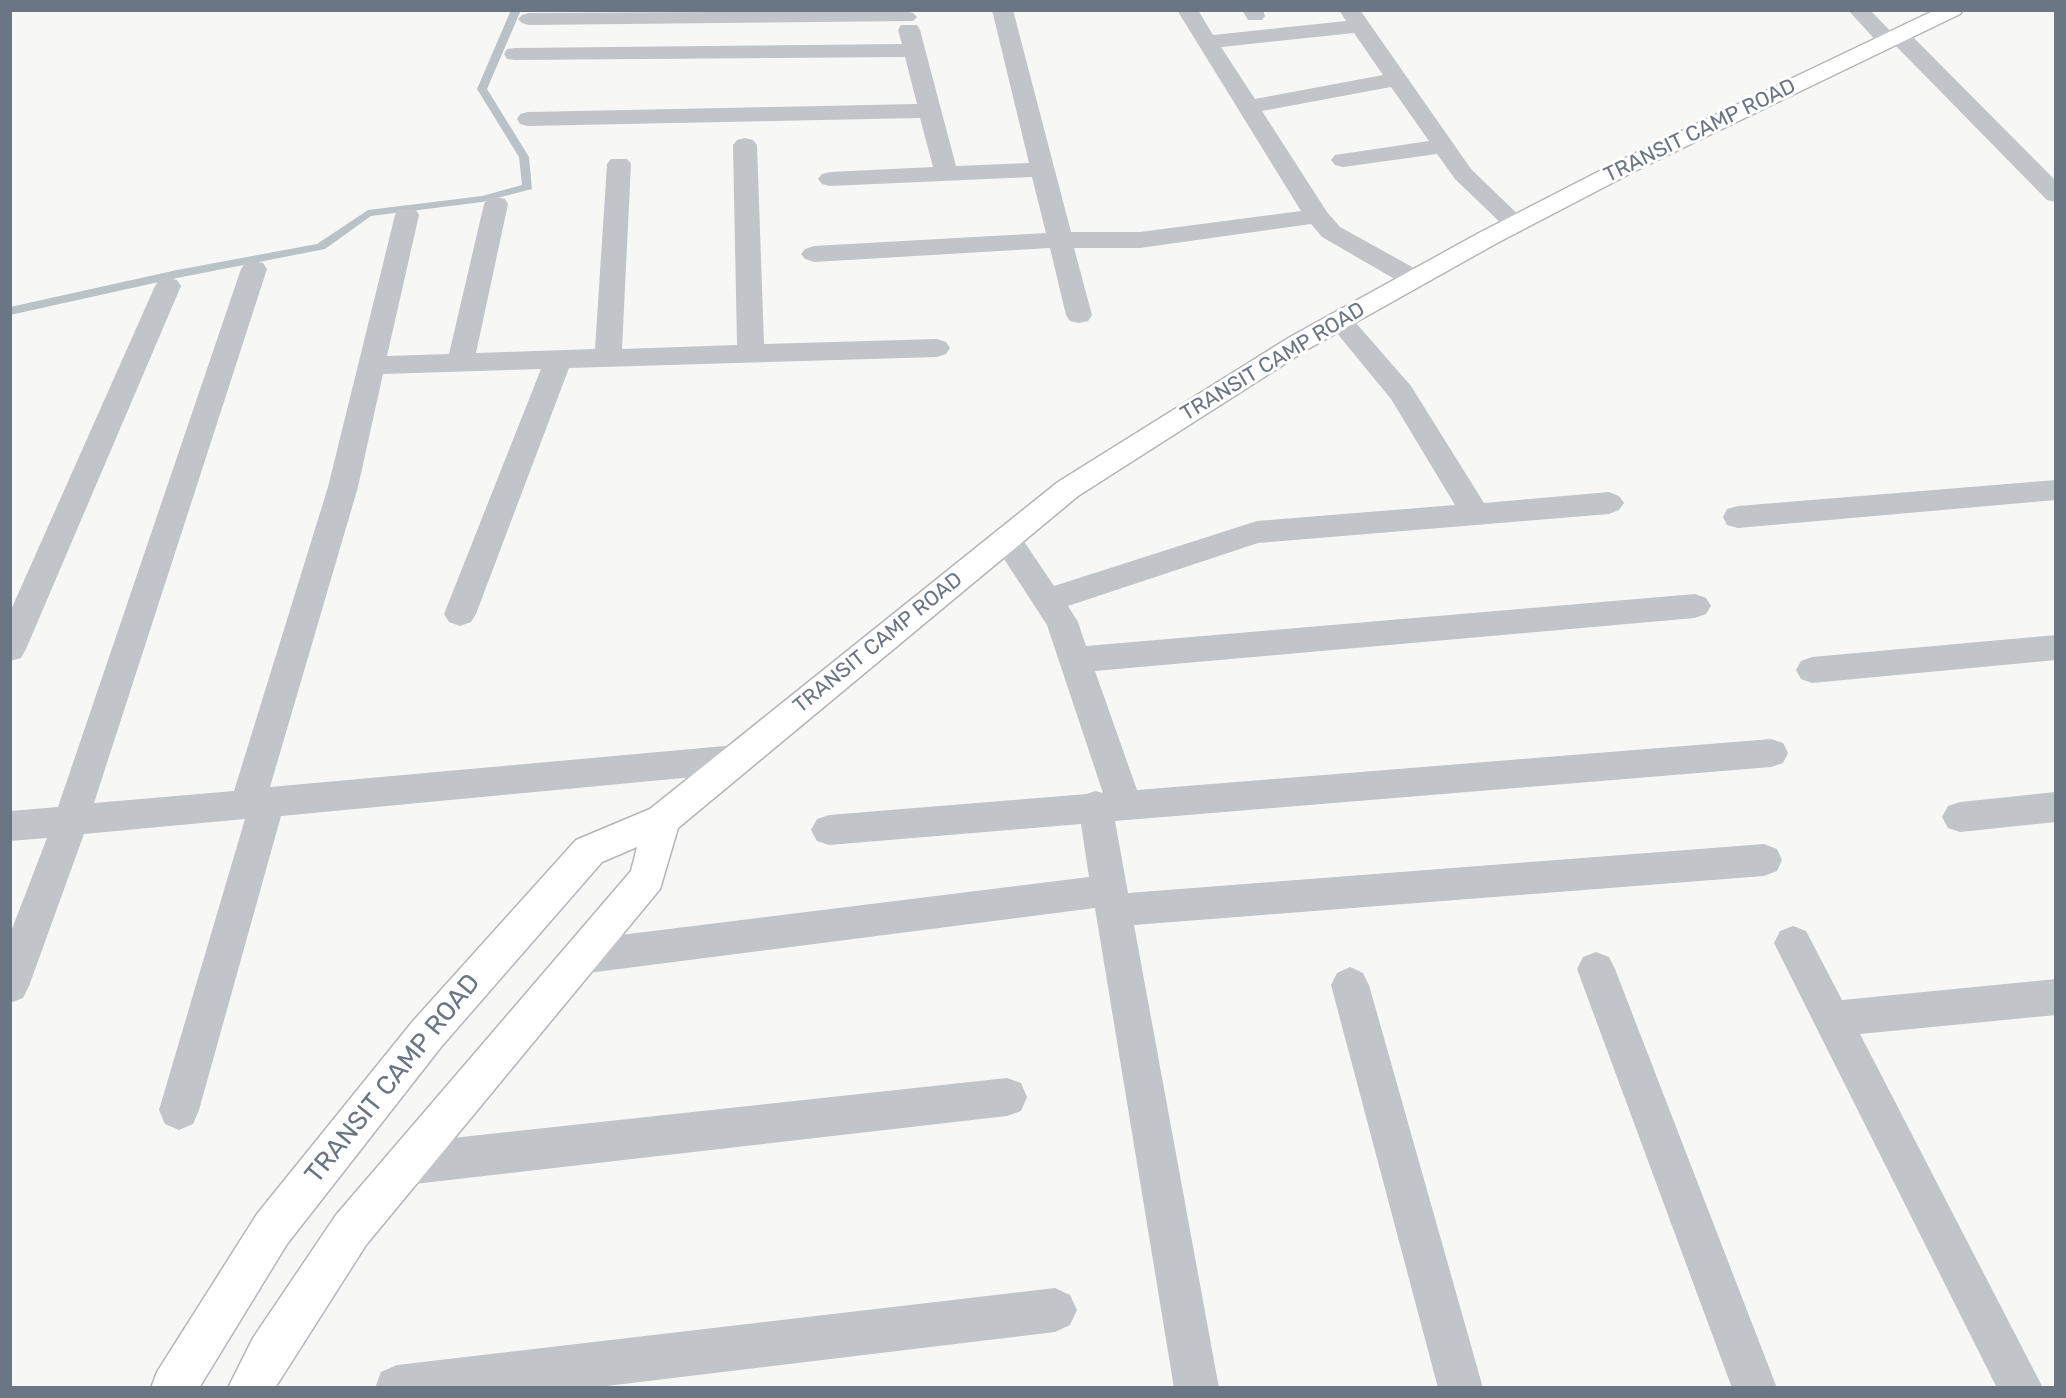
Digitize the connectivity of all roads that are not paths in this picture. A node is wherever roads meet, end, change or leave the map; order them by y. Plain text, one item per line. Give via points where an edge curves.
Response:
1 (1002, 10) edge
2 (1188, 10) edge
3 (1858, 10) edge
4 (1953, 10) edge
5 (905, 14) edge
6 (570, 15) edge
7 (1354, 18) edge
8 (530, 19) dead end
9 (1893, 37) junction
10 (1208, 42) junction
11 (914, 50) junction
12 (515, 54) dead end
13 (1396, 79) junction
14 (1249, 107) junction
15 (930, 111) junction
16 (528, 119) dead end
17 (745, 145) dead end
18 (1444, 146) junction
19 (1343, 160) dead end
20 (619, 164) dead end
21 (1042, 169) junction
22 (946, 173) junction
23 (830, 179) dead end
24 (2055, 195) edge
25 (496, 204) dead end
26 (408, 215) dead end
27 (1317, 216) junction
28 (1516, 224) junction
29 (1060, 240) junction
30 (814, 254) dead end
31 (255, 269) dead end
32 (1414, 279) junction
33 (168, 286) dead end
34 (1079, 315) dead end
35 (1340, 321) junction
36 (937, 348) dead end
37 (751, 353) junction
38 (608, 357) junction
39 (559, 358) junction
40 (461, 362) junction
41 (371, 366) junction
42 (2055, 490) edge
43 (1609, 502) dead end
44 (1475, 513) junction
45 (1738, 517) dead end
46 (1006, 539) junction
47 (1048, 600) junction
48 (1695, 606) dead end
49 (460, 614) dead end
50 (2055, 648) edge
51 (10, 649) edge
52 (1076, 660) junction
53 (1812, 670) dead end
54 (1771, 753) dead end
55 (736, 759) junction
56 (257, 804) junction
57 (1110, 806) junction
58 (2055, 807) edge
59 (1960, 817) dead end
60 (662, 820) junction
61 (70, 821) junction
62 (10, 826) edge
63 (829, 830) dead end
64 (1764, 860) dead end
65 (1112, 900) junction
66 (1793, 943) dead end
67 (580, 957) junction
68 (1596, 969) dead end
69 (1350, 985) dead end
70 (10, 986) edge
71 (2055, 998) edge
72 (1832, 1019) junction
73 (1007, 1097) dead end
74 (179, 1110) dead end
75 (406, 1164) junction
76 (1055, 1310) dead end
77 (173, 1388) edge
78 (250, 1388) edge
79 (397, 1388) edge
80 (1197, 1388) edge
81 (1461, 1388) edge
82 (1755, 1388) edge
83 (2021, 1388) edge

1 - 21 street
2 - 10 street
3 - 9 street
4 - 9 main road, TRANSIT CAMP ROAD
5 - 6 street
5 - 11 street
6 - 8 street
7 - 10 street
7 - 13 street
9 - 24 street
9 - 28 main road, TRANSIT CAMP ROAD
10 - 14 street
11 - 12 street
11 - 15 street
13 - 14 street
13 - 18 street
14 - 27 street
15 - 16 street
15 - 22 street
17 - 37 street
18 - 19 street
18 - 28 street via 1463,174
20 - 38 street
21 - 22 street
21 - 29 street
22 - 23 street
25 - 40 street
26 - 41 street
27 - 29 street via 1140,240
27 - 32 street via 1331,232
28 - 32 main road, TRANSIT CAMP ROAD
29 - 30 street
29 - 34 street
31 - 61 street
32 - 35 main road, TRANSIT CAMP ROAD
33 - 51 street
35 - 44 street via 1401,393
35 - 46 main road, TRANSIT CAMP ROAD via 1068,489
36 - 37 street
37 - 38 street
38 - 39 street
39 - 40 street
39 - 49 street
40 - 41 street
41 - 56 street via 343,487
42 - 45 street
43 - 44 street
44 - 47 street via 1257,532
46 - 47 street
46 - 55 main road, TRANSIT CAMP ROAD
47 - 52 street via 1062,622
48 - 52 street
50 - 53 street
52 - 57 street
54 - 57 street
55 - 56 street
55 - 60 main road, TRANSIT CAMP ROAD
56 - 61 street
56 - 74 street
57 - 63 street
57 - 65 street
58 - 59 street
60 - 67 main road via 647,878
60 - 77 main road, TRANSIT CAMP ROAD via 589,851 427,1034 272,1229
61 - 62 street
61 - 70 street
64 - 65 street
65 - 67 street
65 - 80 street
66 - 72 street
67 - 75 main road
68 - 82 street
69 - 81 street
71 - 72 street
72 - 83 street
73 - 75 street
75 - 78 main road via 351,1230
76 - 79 street

